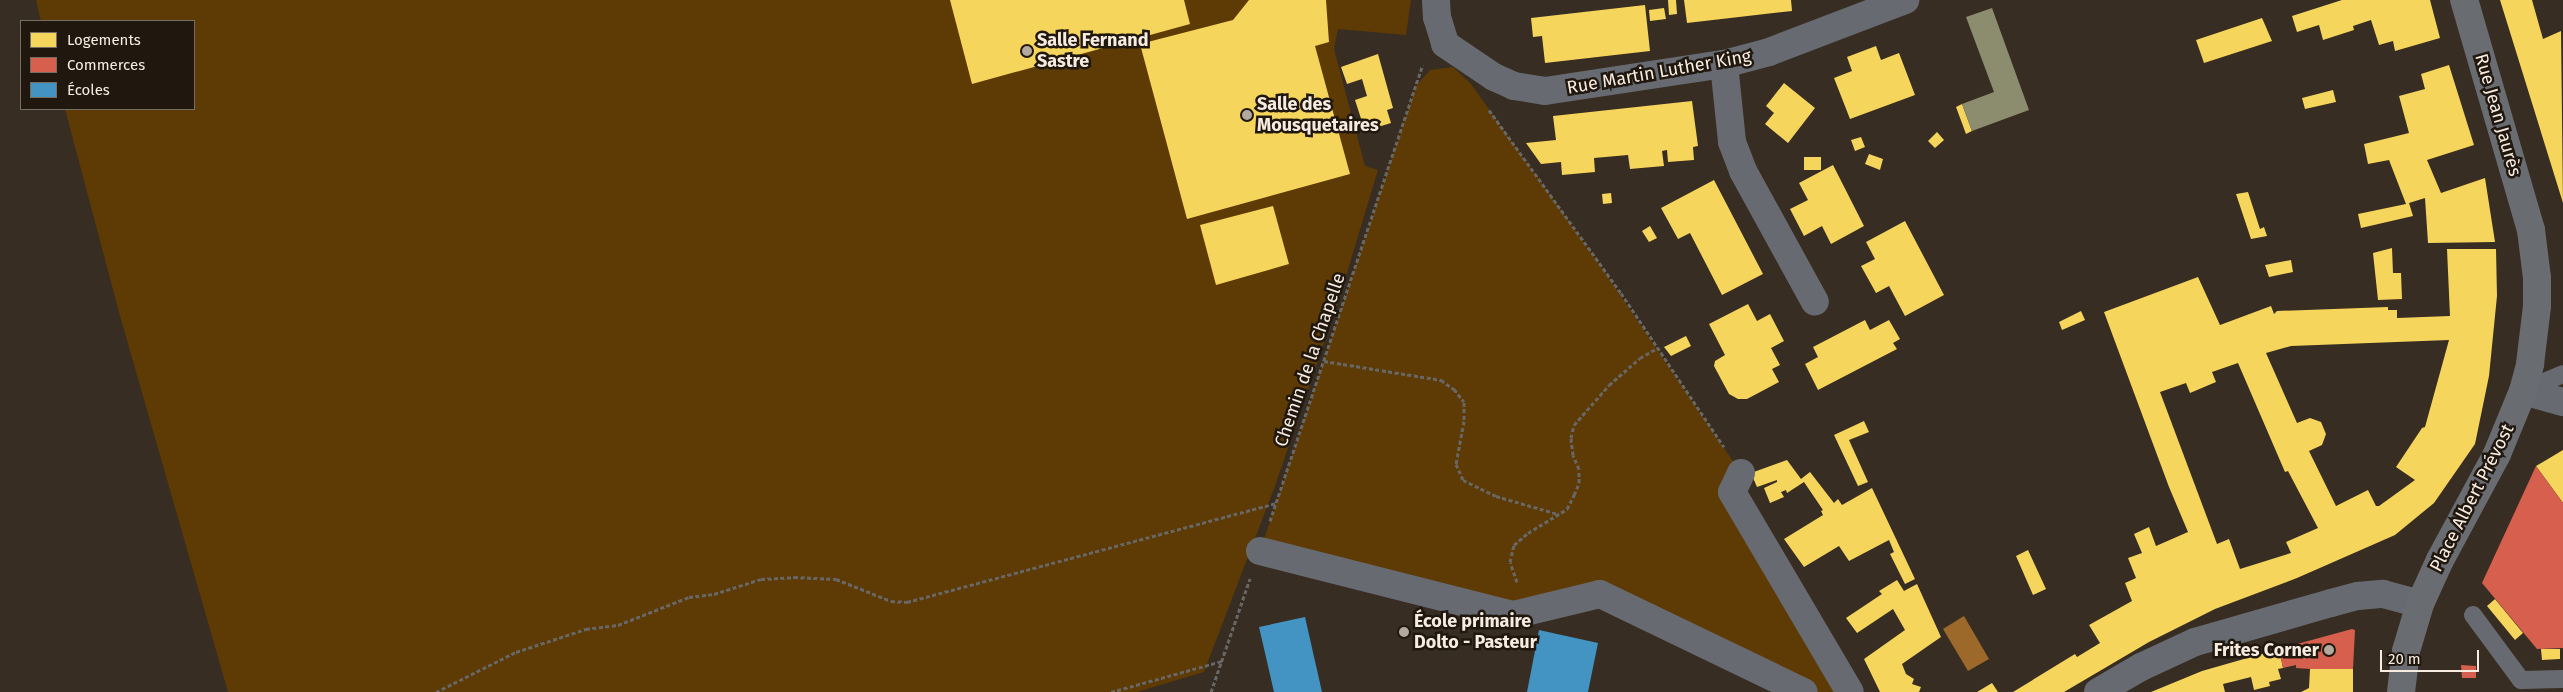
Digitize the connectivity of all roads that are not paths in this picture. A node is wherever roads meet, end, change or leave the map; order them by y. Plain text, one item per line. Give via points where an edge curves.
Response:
1 (1436, 0) edge
2 (1905, 0) edge
3 (2464, 0) edge
4 (1724, 64) junction
5 (2531, 230) joint
6 (1815, 302) dead end
7 (2563, 374) edge
8 (2523, 390) junction
9 (2563, 402) edge
10 (1741, 473) road end
11 (1260, 552) road end
12 (2420, 604) junction
13 (2473, 615) dead end
14 (2563, 679) edge
15 (1804, 692) edge
16 (1850, 692) edge
17 (2098, 692) edge
18 (2402, 692) edge

1 - 4 street, Rue Martin Luther King via 1445,44 1494,77 1514,86 1545,91
2 - 4 street, Rue Martin Luther King via 1769,52
3 - 5 main road, Rue Jean Jaurès
4 - 6 street via 1732,142 1743,171
5 - 8 main road, Place Albert Prévost via 2537,306 2533,346
7 - 8 lane
8 - 9 street
8 - 12 main road, Place Albert Prévost via 2497,454
10 - 16 street via 1732,492
11 - 15 street via 1513,616 1600,594
12 - 17 street via 2382,594 2331,603 2195,642 2141,667
12 - 18 main road, Place Albert Prévost via 2406,651
13 - 14 lane via 2521,680

